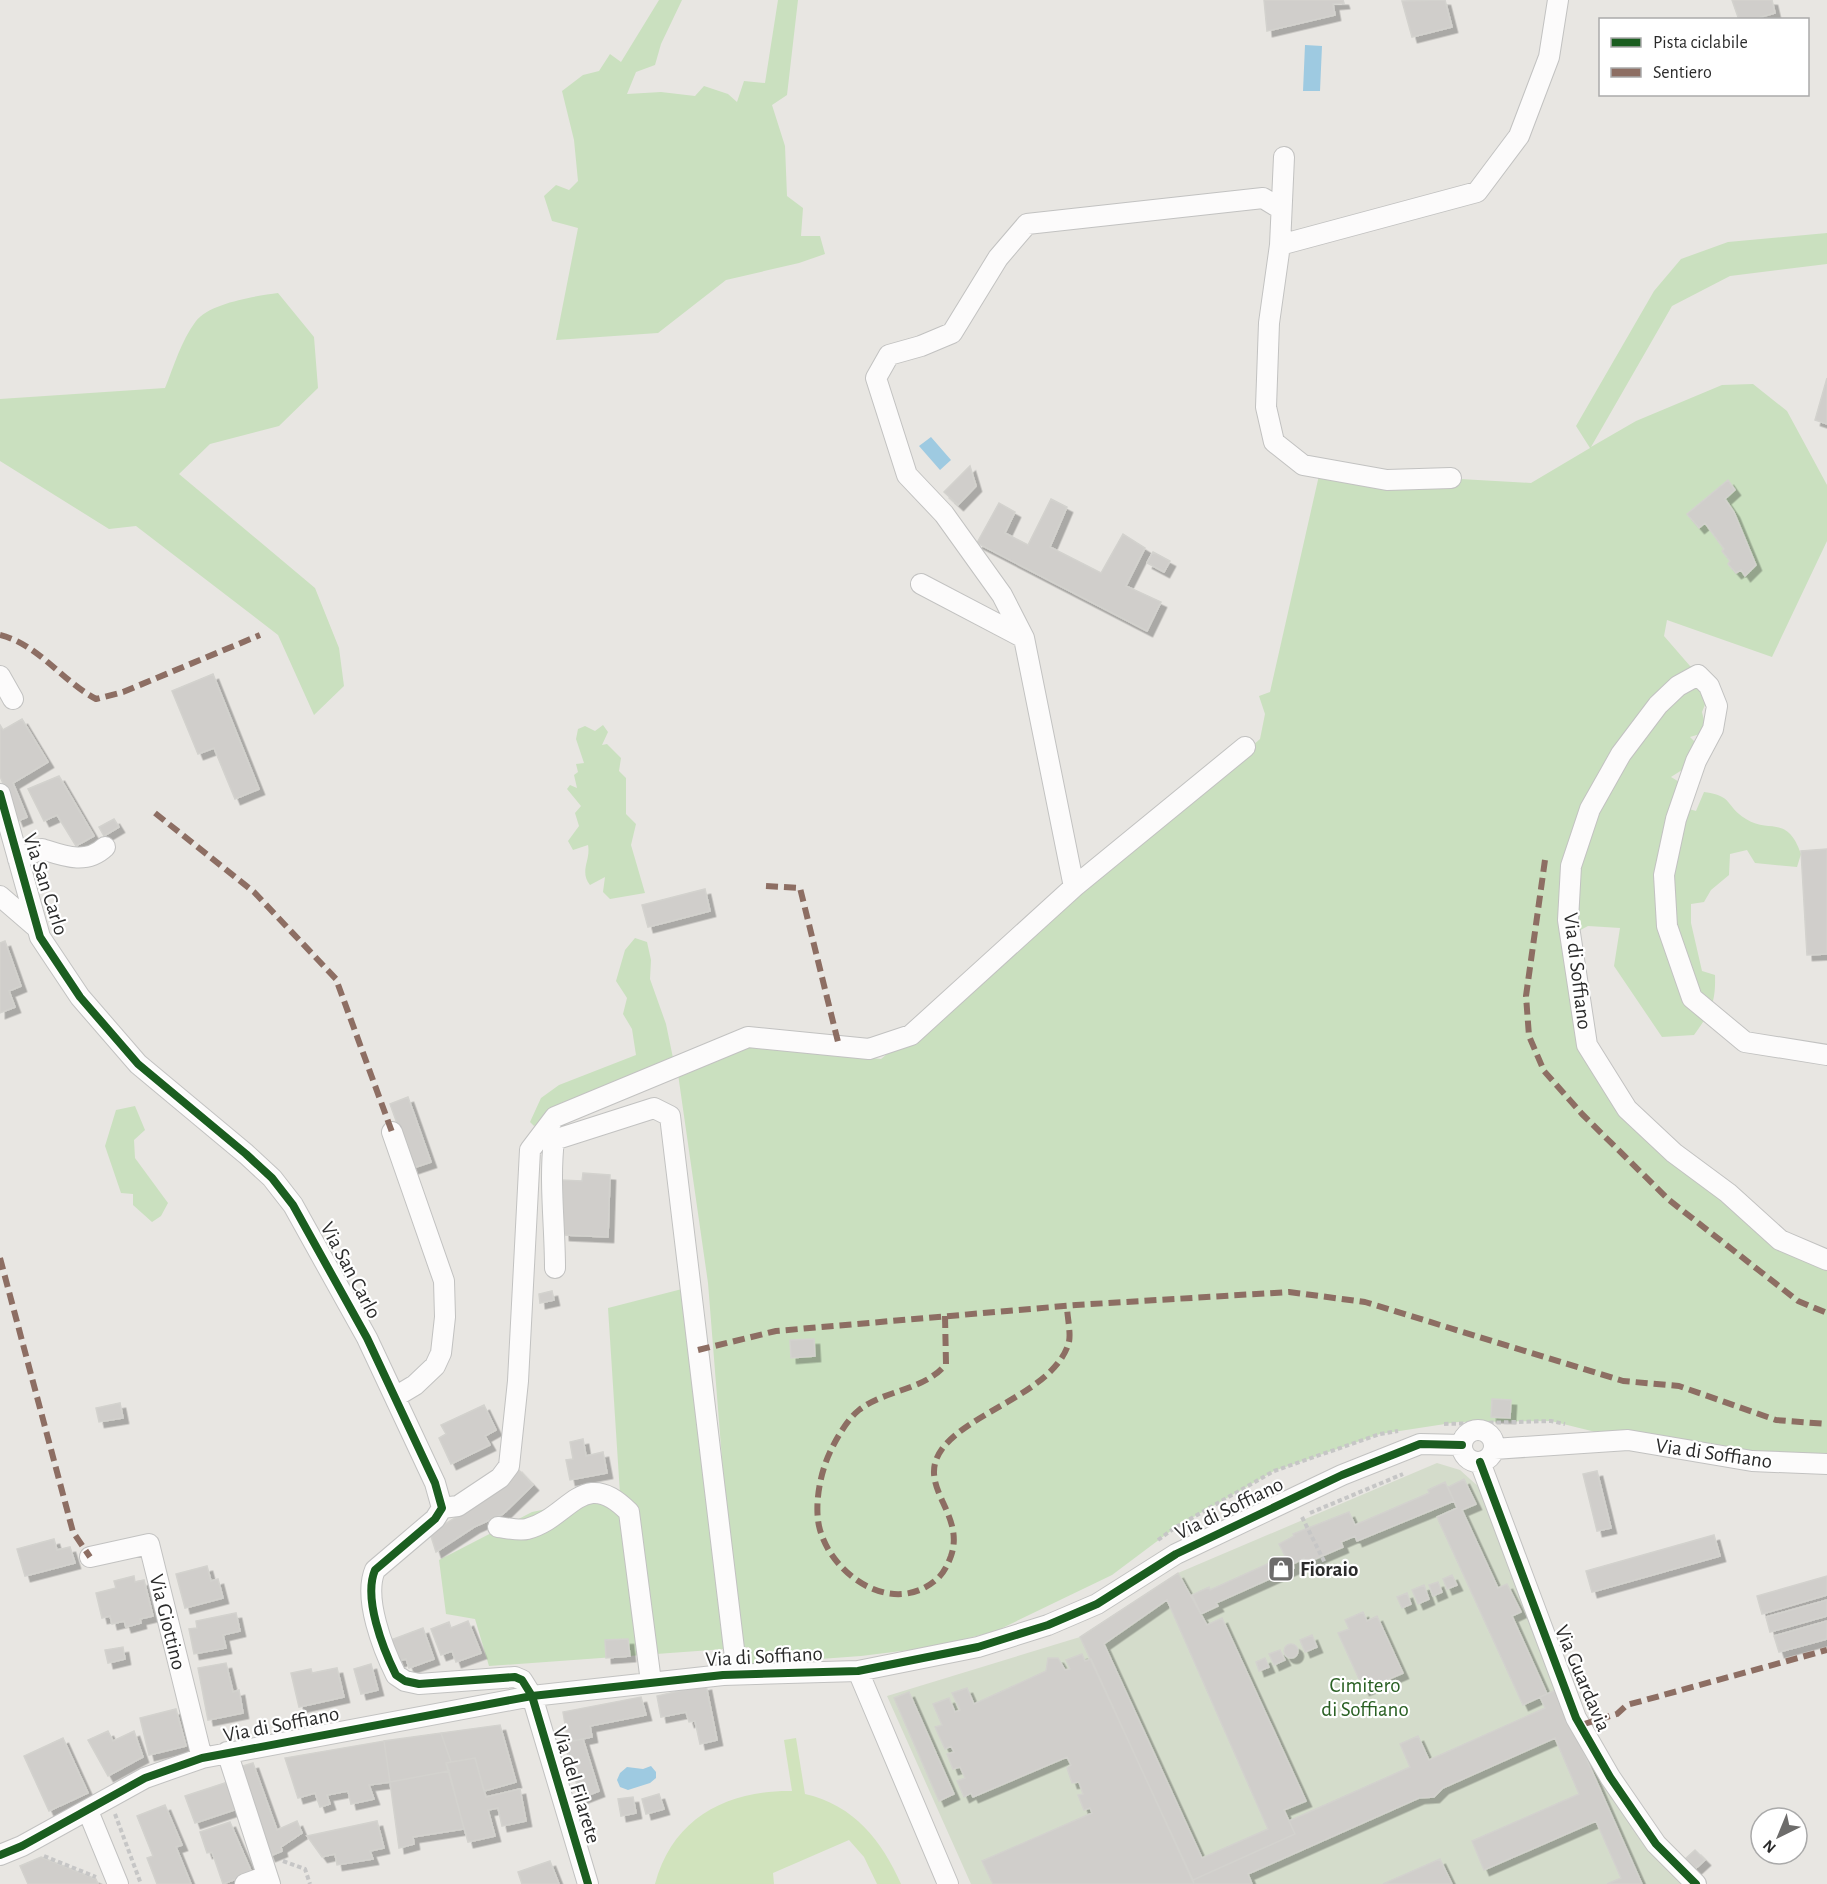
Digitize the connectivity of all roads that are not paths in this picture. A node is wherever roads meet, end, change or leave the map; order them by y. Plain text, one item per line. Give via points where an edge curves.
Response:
1 (1558, 0) edge
2 (1284, 157) dead end
3 (1281, 209) junction
4 (1280, 245) junction
5 (1451, 478) dead end
6 (921, 584) dead end
7 (1024, 638) junction
8 (0, 676) edge
9 (13, 699) dead end
10 (1245, 747) dead end
11 (0, 794) edge
12 (105, 847) dead end
13 (18, 859) junction
14 (1074, 887) junction
15 (0, 896) edge
16 (37, 928) junction
17 (1827, 1055) edge
18 (392, 1132) dead end
19 (1827, 1260) edge
20 (555, 1268) dead end
21 (395, 1397) junction
22 (1462, 1444) junction
23 (1487, 1455) junction
24 (1827, 1464) edge
25 (442, 1508) junction
26 (498, 1527) dead end
27 (90, 1557) dead end
28 (858, 1671) junction
29 (737, 1674) junction
30 (651, 1682) junction
31 (532, 1696) junction
32 (227, 1752) junction
33 (202, 1758) junction
34 (88, 1811) junction
35 (0, 1855) edge
36 (271, 1873) edge
37 (118, 1884) edge
38 (245, 1884) edge
39 (588, 1884) edge
40 (948, 1884) edge
41 (1696, 1884) edge

1 - 4 street via 1549,57 1519,136 1477,192
2 - 3 street
3 - 4 street
3 - 7 street via 1263,198 1027,224 998,258 952,333 889,355 876,378 907,475 944,514 1002,595
4 - 5 street via 1269,323 1266,407 1275,442 1303,465 1387,480
6 - 7 street
7 - 14 street
8 - 9 street
10 - 14 street
11 - 13 street, Via San Carlo
12 - 13 street via 97,855 85,858 42,849
13 - 16 street, Via San Carlo
14 - 25 street via 911,1035 869,1050 748,1037 555,1118 530,1150 518,1381 509,1466 500,1478 458,1506
15 - 16 street
16 - 21 street, Via San Carlo via 80,997 138,1064 238,1147 284,1192 312,1235
17 - 19 street, Via di Soffiano via 1745,1042 1692,998 1667,926 1664,875 1676,819 1696,761 1713,729 1717,706 1709,686 1698,675 1678,686 1658,705 1621,754 1590,810 1571,866 1568,920 1587,1045 1627,1109 1674,1153 1728,1193 1780,1240
18 - 21 street via 444,1281 445,1317 441,1353 435,1366
20 - 29 street via 551,1169 555,1140 654,1108 670,1116
21 - 25 street, Via San Carlo via 435,1483
22 - 23 street via 1470,1460
22 - 23 street, Via di Soffiano via 1469,1433 1482,1431 1493,1440
22 - 28 street, Via di Soffiano via 1420,1444 1342,1475 1176,1554 1097,1604 1048,1625 978,1647
23 - 24 street, Via di Soffiano via 1628,1440 1752,1461
23 - 41 street, Via Guardavia via 1576,1718 1610,1778 1656,1844
25 - 31 street via 371,1578 371,1602 389,1661 396,1675 405,1681 419,1684 515,1677 522,1680
26 - 30 street via 525,1530 550,1519 582,1494 596,1492 624,1506 629,1512
27 - 33 street, Via Giottino via 148,1544
28 - 29 street, Via di Soffiano
28 - 40 street
29 - 30 street, Via di Soffiano
30 - 31 street, Via di Soffiano
31 - 32 street, Via di Soffiano
31 - 39 street, Via del Filarete
32 - 33 street, Via di Soffiano
32 - 36 street
33 - 34 street, Via di Soffiano via 145,1778
34 - 35 street, Via di Soffiano
34 - 37 street
36 - 38 street

